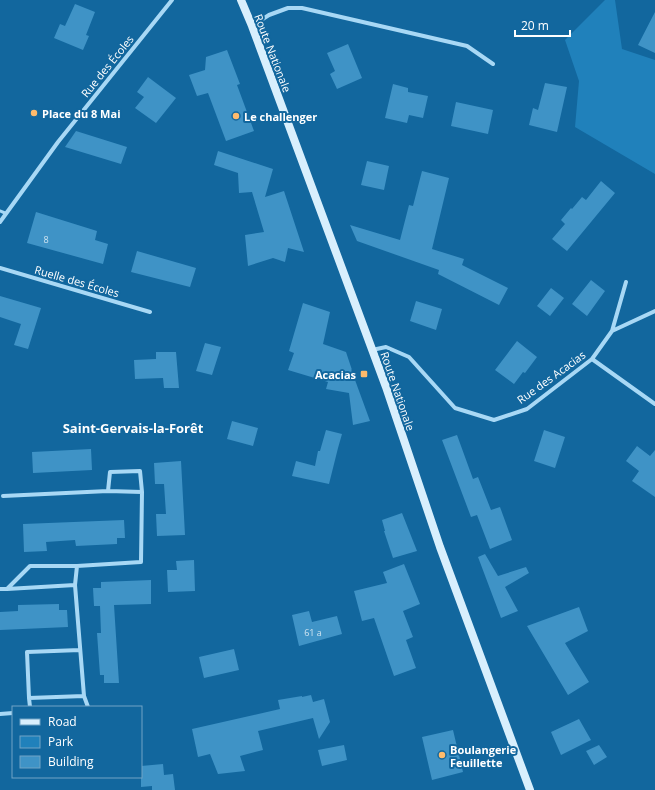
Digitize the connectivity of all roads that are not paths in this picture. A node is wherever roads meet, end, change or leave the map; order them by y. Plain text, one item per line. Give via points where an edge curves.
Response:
1 (172, 0) edge
2 (241, 0) edge
3 (252, 26) junction
4 (493, 64) dead end
5 (0, 211) edge
6 (6, 213) junction
7 (0, 222) edge
8 (0, 268) edge
9 (626, 282) dead end
10 (655, 311) edge
11 (150, 312) dead end
12 (612, 332) junction
13 (372, 350) junction
14 (592, 359) junction
15 (655, 404) edge
16 (108, 491) junction
17 (142, 492) junction
18 (3, 496) dead end
19 (77, 566) junction
20 (75, 585) junction
21 (0, 589) edge
22 (7, 589) junction
23 (80, 650) junction
24 (84, 696) junction
25 (29, 698) junction
26 (30, 706) edge
27 (88, 706) edge
28 (12, 713) edge
29 (0, 714) edge
30 (530, 790) edge

1 - 6 street, Rue des Écoles via 58,142
2 - 3 main road, Route Nationale
3 - 4 street via 269,15 288,8 302,8 467,46
3 - 13 main road, Route Nationale
5 - 6 lane
6 - 7 street, Rue des Écoles
8 - 11 street, Ruelle des Écoles
9 - 12 street, Rue des Acacias
10 - 12 street, Rue des Acacias
12 - 14 street, Rue des Acacias
13 - 14 street, Rue des Acacias via 386,347 409,357 455,408 494,420 527,409
13 - 30 main road, Route Nationale via 440,547
14 - 15 street
16 - 17 street
16 - 17 street via 110,472 140,471
16 - 18 street
17 - 19 street via 141,562
19 - 20 street
19 - 22 street via 30,566
20 - 22 street
20 - 23 street
21 - 22 street
23 - 24 street
23 - 25 street via 27,652
24 - 25 street
24 - 27 street
25 - 26 street
28 - 29 street

